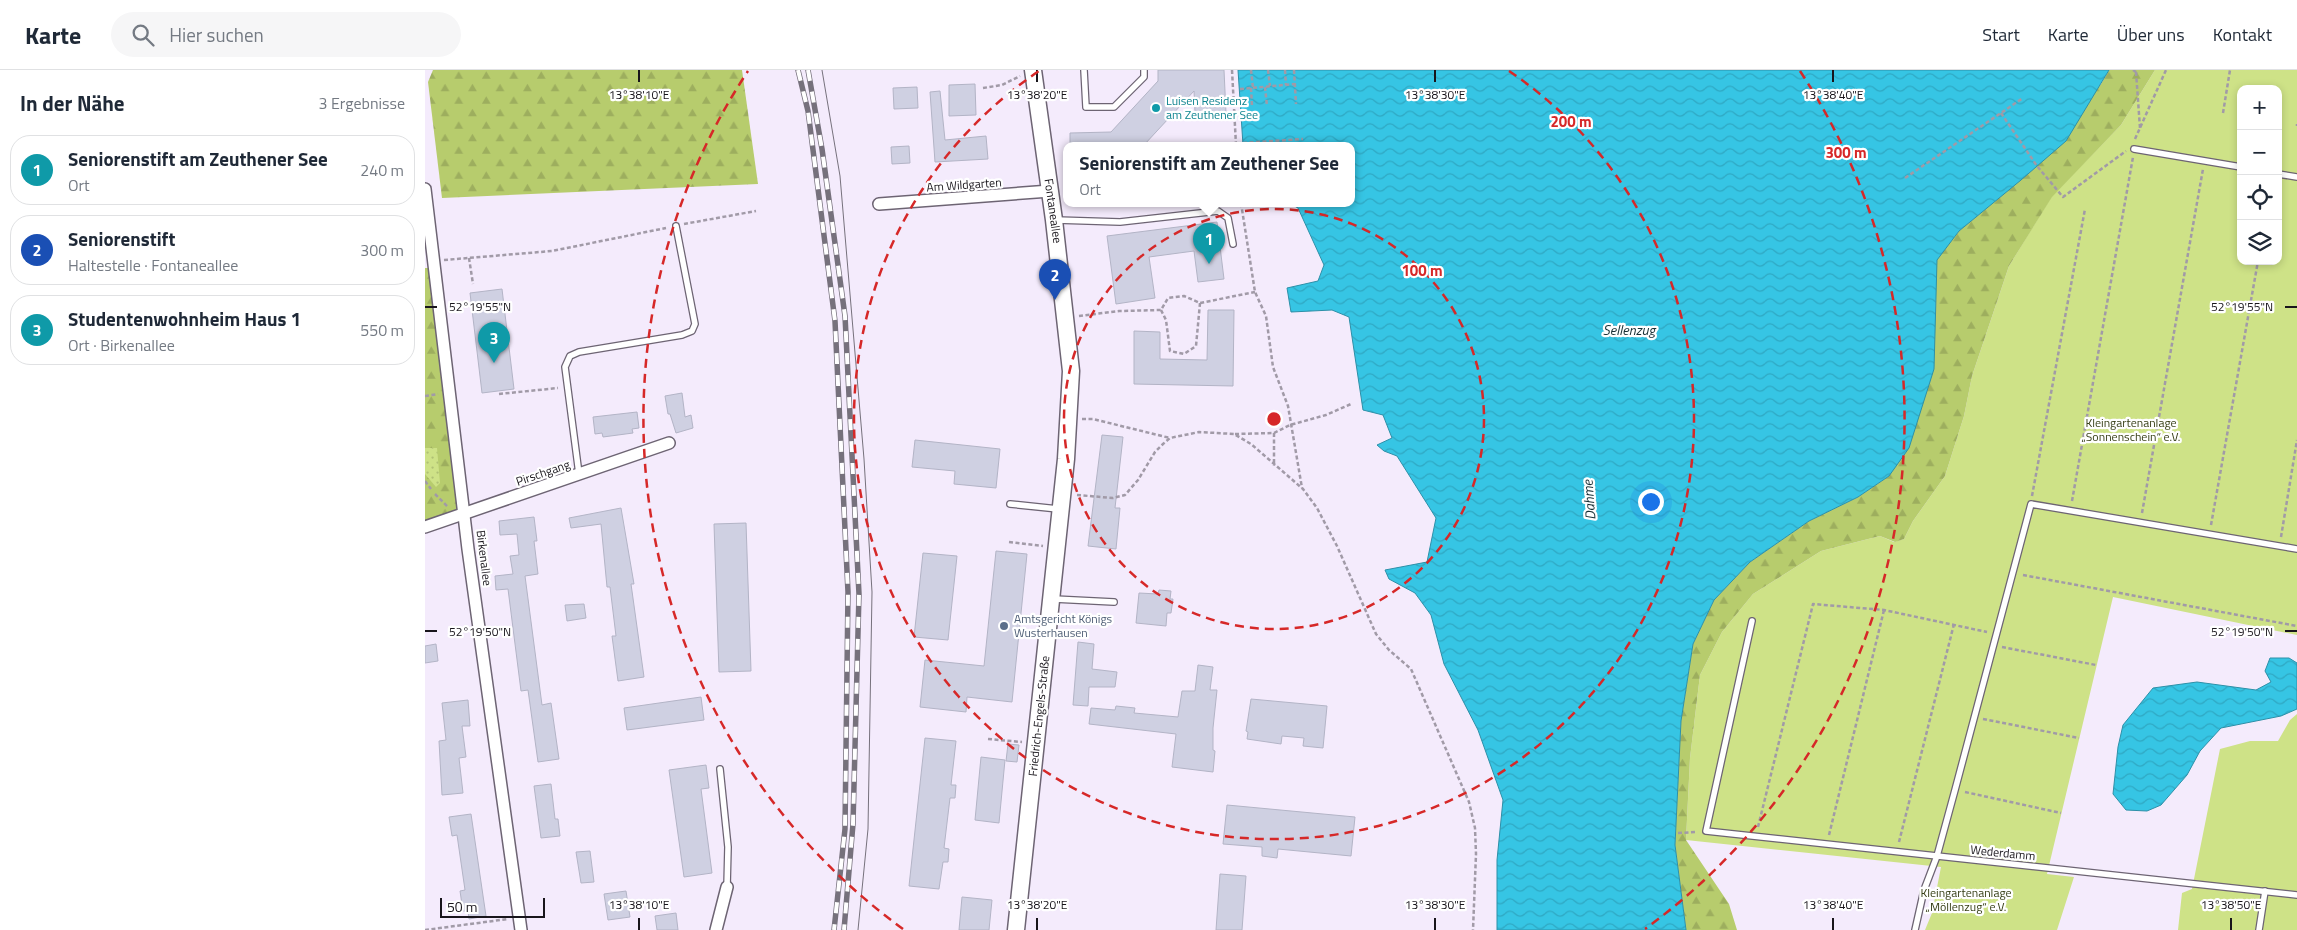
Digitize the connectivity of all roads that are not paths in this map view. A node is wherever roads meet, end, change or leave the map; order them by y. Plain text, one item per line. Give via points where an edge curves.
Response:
1 (1084, 70) edge
2 (1143, 70) edge
3 (1027, 73) edge
4 (2132, 147) road end
5 (2237, 166) edge
6 (2282, 175) edge
7 (2297, 177) edge
8 (425, 190) edge
9 (1050, 191) junction
10 (879, 204) dead end
11 (1054, 220) junction
12 (676, 226) road end
13 (1233, 244) dead end
14 (429, 261) edge
15 (1076, 416) joint
16 (669, 443) dead end
17 (579, 475) junction
18 (1061, 501) junction
19 (1010, 504) dead end
20 (464, 514) junction
21 (425, 527) edge
22 (2297, 549) edge
23 (1052, 599) junction
24 (1114, 602) dead end
25 (1752, 621) dead end
26 (720, 769) dead end
27 (1937, 856) junction
28 (727, 887) joint
29 (2265, 891) junction
30 (2297, 895) edge
31 (521, 930) edge
32 (716, 930) edge
33 (1016, 930) edge
34 (1915, 930) edge
35 (2259, 930) edge

1 - 2 lane via 1086,107 1114,107 1144,76
3 - 9 main road, Fontaneallee
4 - 5 lane
6 - 7 lane
8 - 14 street, Birkenallee
9 - 10 street, Am Wildgarten
9 - 11 main road, Fontaneallee
11 - 13 lane via 1120,222 1218,212 1228,218
11 - 15 main road, Fontaneallee
12 - 17 lane via 695,324 692,331 682,335 570,356 565,368
14 - 20 street, Birkenallee
15 - 18 main road, Friedrich-Engels-Straße
16 - 17 street, Pirschgang
17 - 20 street, Pirschgang
18 - 19 lane
18 - 23 main road, Friedrich-Engels-Straße
20 - 21 street, Pirschgang
20 - 31 street, Birkenallee
22 - 27 lane via 2031,504
23 - 24 lane
23 - 33 main road, Friedrich-Engels-Straße
25 - 27 lane, Wederdamm via 1706,831
26 - 28 lane via 728,846
27 - 29 lane, Wederdamm
27 - 34 lane via 1924,890
28 - 32 street
29 - 30 lane, Wederdamm
29 - 35 lane

